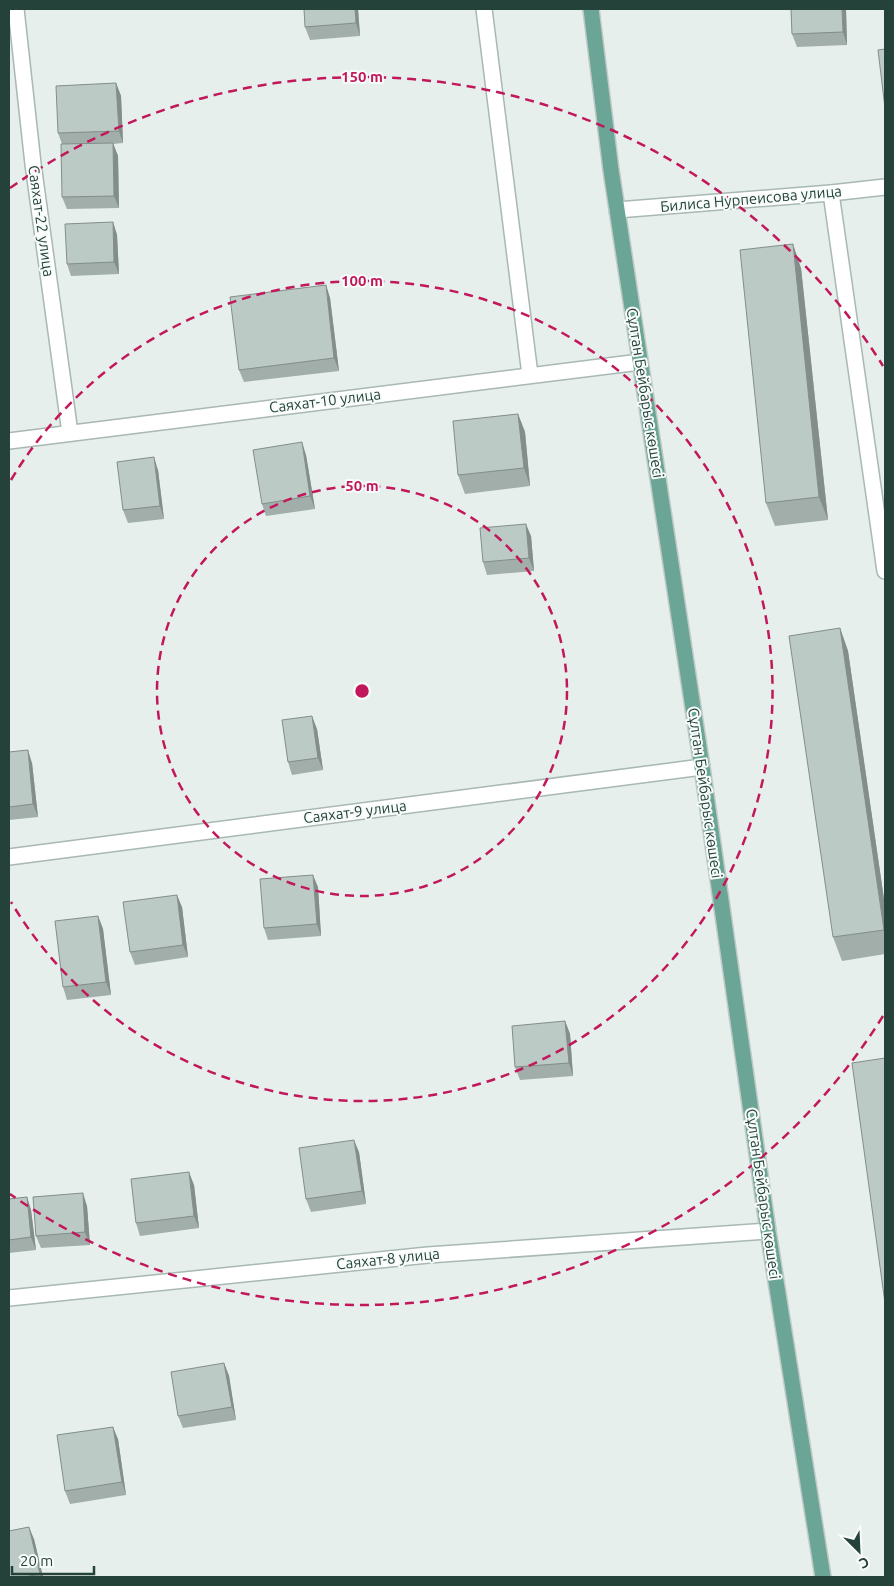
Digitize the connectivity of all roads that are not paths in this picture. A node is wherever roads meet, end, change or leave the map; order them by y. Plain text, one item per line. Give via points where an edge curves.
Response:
1 (16, 9) edge
2 (484, 9) edge
3 (591, 9) edge
4 (14, 32) edge
5 (885, 187) edge
6 (831, 193) junction
7 (617, 210) junction
8 (640, 362) junction
9 (530, 375) junction
10 (70, 433) junction
11 (9, 441) edge
12 (885, 571) edge
13 (702, 768) junction
14 (9, 857) edge
15 (768, 1231) junction
16 (9, 1298) edge
17 (823, 1577) edge

1 - 4 street, Саяхат-22 улица
2 - 9 street
3 - 7 main road, Сұлтан Бейбарыс көшесі
4 - 10 street, Саяхат-22 улица
5 - 6 street, Билиса Нурпеисова улица
6 - 7 street, Билиса Нурпеисова улица
6 - 12 street
7 - 8 main road, Сұлтан Бейбарыс көшесі
8 - 9 street, Саяхат-10 улица
8 - 13 main road, Сұлтан Бейбарыс көшесі
9 - 10 street, Саяхат-10 улица
10 - 11 street, Саяхат-10 улица
13 - 14 street, Саяхат-9 улица
13 - 15 main road, Сұлтан Бейбарыс көшесі
15 - 16 street, Саяхат-8 улица via 428,1255
15 - 17 main road, Сұлтан Бейбарыс көшесі

